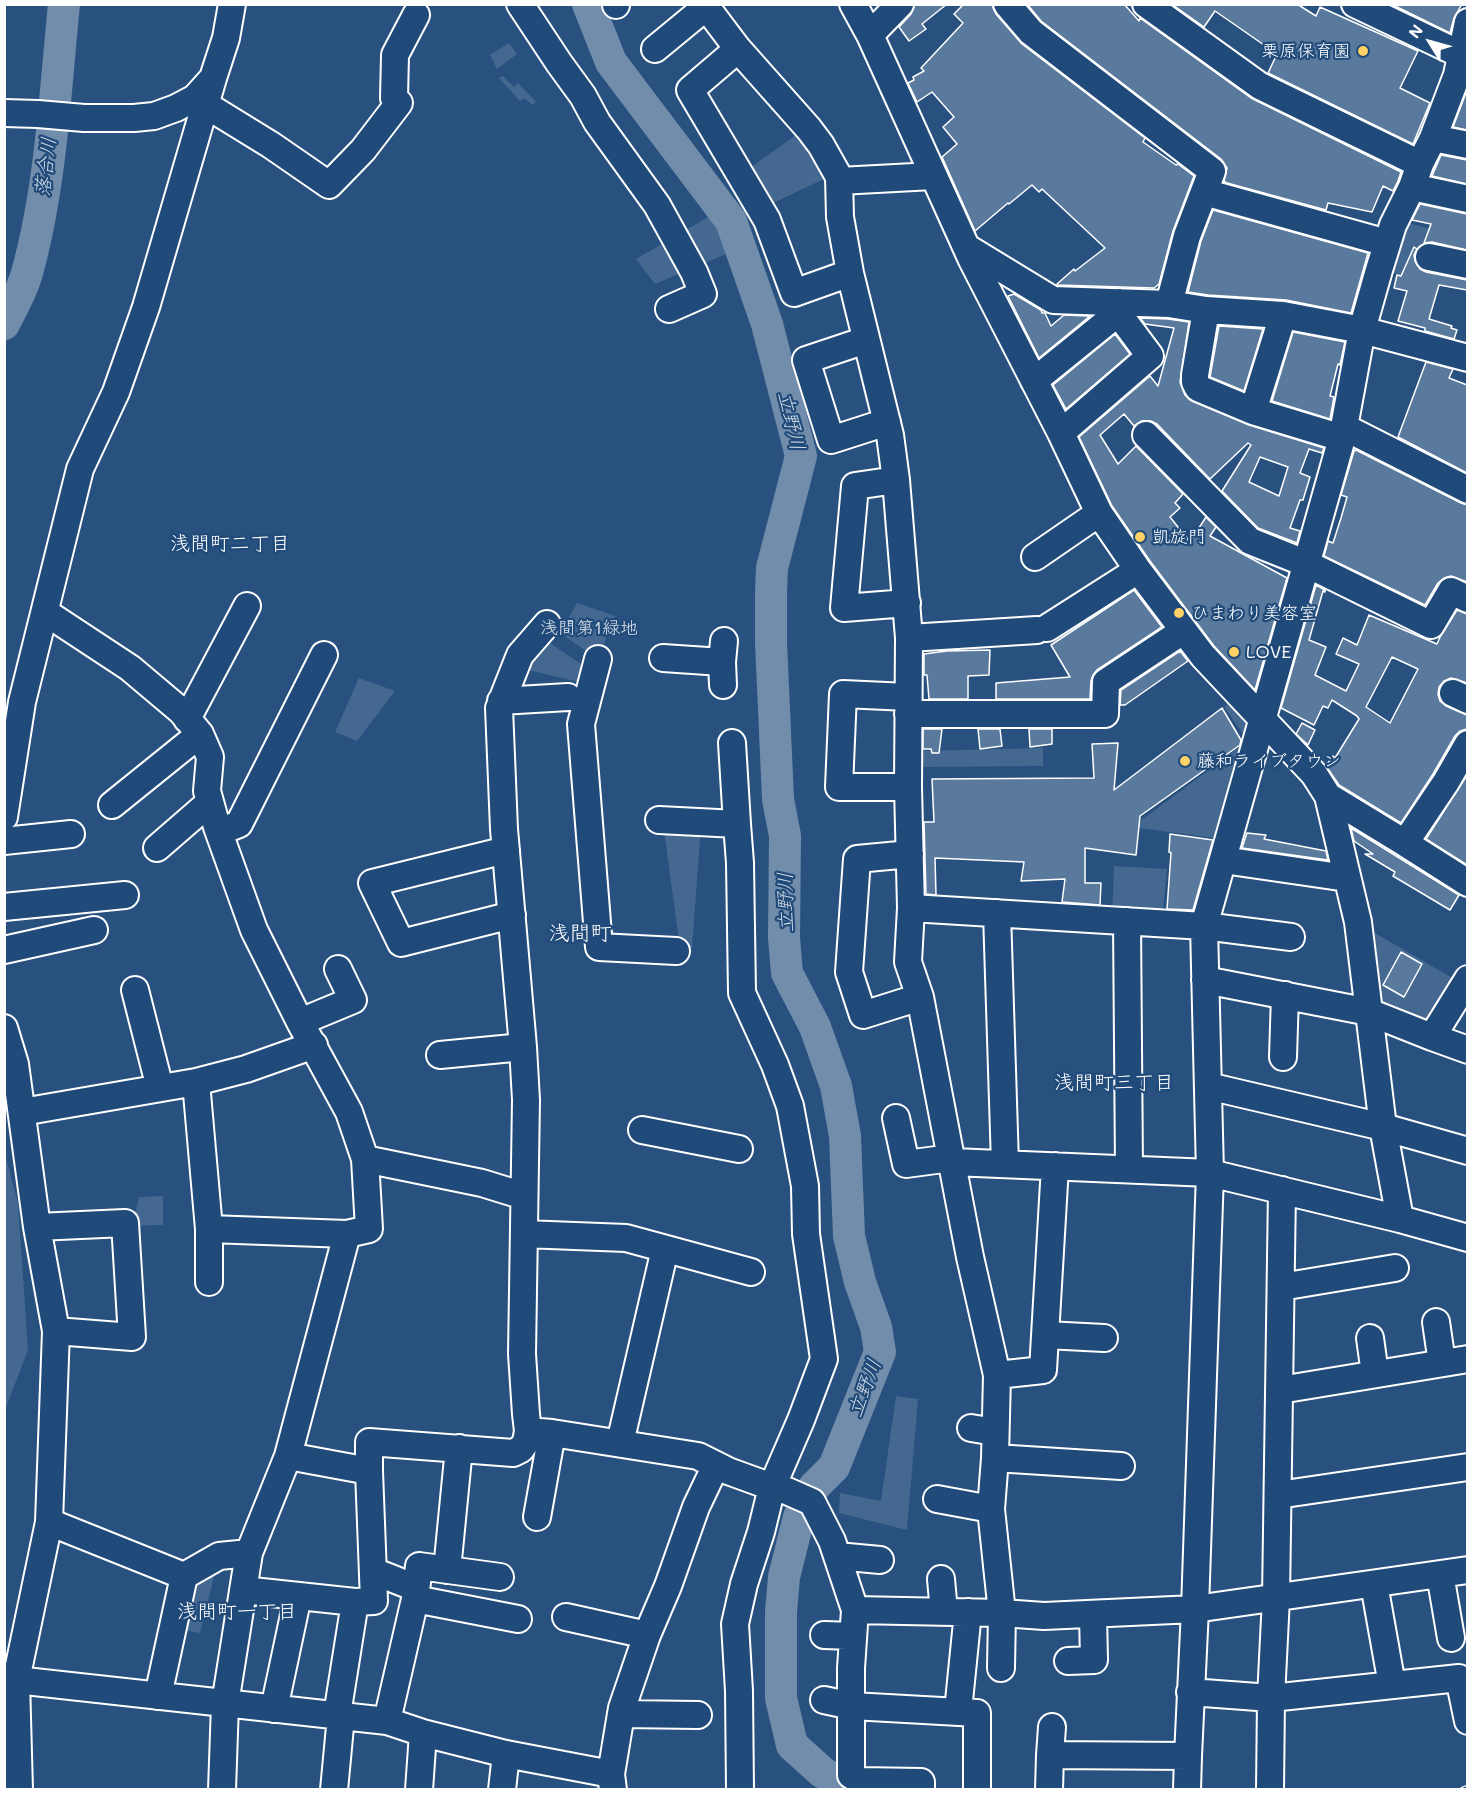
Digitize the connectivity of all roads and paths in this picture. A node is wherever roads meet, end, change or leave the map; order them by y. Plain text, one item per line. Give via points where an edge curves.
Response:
1 (232, 4) edge
2 (520, 4) edge
3 (853, 4) edge
4 (900, 4) edge
5 (1007, 4) edge
6 (1146, 4) edge
7 (1355, 4) edge
8 (705, 6) edge
9 (416, 15) dead end
10 (1467, 22) edge
11 (870, 35) junction
12 (655, 49) dead end
13 (738, 49) junction
14 (1462, 55) junction
15 (213, 78) junction
16 (206, 105) junction
17 (4, 113) edge
18 (1433, 138) junction
19 (1467, 145) edge
20 (933, 176) junction
21 (1416, 176) junction
22 (838, 181) junction
23 (1204, 192) junction
24 (1467, 199) edge
25 (1387, 243) junction
26 (966, 247) junction
27 (1429, 257) dead end
28 (1467, 266) edge
29 (850, 273) junction
30 (1169, 304) junction
31 (1118, 308) junction
32 (669, 309) dead end
33 (1206, 310) junction
34 (1283, 315) junction
35 (1362, 330) junction
36 (866, 340) junction
37 (1467, 358) edge
38 (1034, 381) junction
39 (1253, 411) junction
40 (887, 422) junction
41 (1061, 433) junction
42 (1343, 433) junction
43 (1146, 435) dead end
44 (896, 480) junction
45 (1467, 490) edge
46 (1099, 513) junction
47 (1035, 557) dead end
48 (1305, 563) junction
49 (1138, 570) junction
50 (1467, 599) edge
51 (907, 603) junction
52 (247, 606) dead end
53 (45, 612) junction
54 (547, 624) dead end
55 (1183, 631) junction
56 (909, 638) junction
57 (324, 655) dead end
58 (663, 658) dead end
59 (598, 659) dead end
60 (723, 663) dead end
61 (568, 697) dead end
62 (501, 701) junction
63 (908, 705) junction
64 (1263, 719) junction
65 (193, 726) junction
66 (732, 743) dead end
67 (1467, 744) edge
68 (908, 787) junction
69 (1329, 796) junction
70 (210, 802) junction
71 (112, 805) dead end
72 (4, 817) edge
73 (659, 820) dead end
74 (737, 824) junction
75 (219, 832) junction
76 (71, 834) dead end
77 (4, 841) edge
78 (1405, 843) junction
79 (157, 848) dead end
80 (506, 850) junction
81 (909, 854) junction
82 (1223, 860) junction
83 (1347, 878) junction
84 (1467, 883) edge
85 (125, 895) dead end
86 (4, 907) edge
87 (911, 908) junction
88 (997, 913) junction
89 (512, 915) junction
90 (1127, 921) junction
91 (1204, 926) junction
92 (94, 930) dead end
93 (1291, 937) dead end
94 (4, 950) edge
95 (676, 951) dead end
96 (338, 969) dead end
97 (1467, 979) edge
98 (1205, 980) junction
99 (135, 990) dead end
100 (1285, 995) junction
101 (920, 997) junction
102 (1369, 1012) junction
103 (300, 1022) junction
104 (4, 1028) edge
105 (1432, 1037) junction
106 (314, 1045) junction
107 (523, 1047) junction
108 (1467, 1050) edge
109 (440, 1056) dead end
110 (1283, 1057) dead end
111 (196, 1082) junction
112 (1208, 1086) junction
113 (160, 1088) junction
114 (22, 1112) junction
115 (896, 1118) dead end
116 (1383, 1127) junction
117 (642, 1130) dead end
118 (739, 1149) dead end
119 (1467, 1151) edge
120 (365, 1159) junction
121 (952, 1160) junction
122 (1005, 1164) junction
123 (1055, 1166) junction
124 (1129, 1169) junction
125 (1210, 1173) junction
126 (1282, 1190) junction
127 (525, 1196) junction
128 (1400, 1219) junction
129 (37, 1227) junction
130 (208, 1228) junction
131 (347, 1234) junction
132 (524, 1234) junction
133 (1467, 1238) edge
134 (665, 1249) junction
135 (1395, 1268) dead end
136 (751, 1272) dead end
137 (209, 1282) dead end
138 (1281, 1287) junction
139 (1436, 1322) dead end
140 (56, 1331) junction
141 (1046, 1335) junction
142 (1104, 1338) dead end
143 (1370, 1338) dead end
144 (1467, 1359) edge
145 (1442, 1363) junction
146 (1375, 1374) junction
147 (997, 1375) junction
148 (1280, 1390) junction
149 (540, 1432) junction
150 (620, 1443) junction
151 (459, 1448) junction
152 (288, 1456) junction
153 (995, 1458) junction
154 (716, 1464) junction
155 (1121, 1466) dead end
156 (1467, 1467) edge
157 (369, 1471) junction
158 (780, 1489) junction
159 (1278, 1496) junction
160 (936, 1499) dead end
161 (991, 1509) junction
162 (537, 1517) dead end
163 (48, 1522) junction
164 (249, 1553) junction
165 (837, 1556) junction
166 (880, 1560) dead end
167 (447, 1570) junction
168 (1467, 1570) edge
169 (373, 1571) junction
170 (1440, 1574) junction
171 (184, 1576) junction
172 (500, 1577) dead end
173 (941, 1579) dead end
174 (1374, 1584) junction
175 (243, 1590) junction
176 (416, 1593) junction
177 (298, 1596) junction
178 (1276, 1598) junction
179 (355, 1602) junction
180 (1195, 1609) junction
181 (855, 1610) junction
182 (956, 1612) junction
183 (1002, 1613) junction
184 (1093, 1614) junction
185 (566, 1617) dead end
186 (518, 1619) dead end
187 (647, 1635) junction
188 (824, 1635) dead end
189 (853, 1636) junction
190 (1451, 1638) dead end
191 (1068, 1661) dead end
192 (1000, 1668) dead end
193 (1463, 1677) edge
194 (1392, 1685) junction
195 (1190, 1692) junction
196 (13, 1695) edge
197 (158, 1696) junction
198 (1271, 1698) junction
199 (824, 1700) dead end
200 (225, 1704) junction
201 (852, 1706) junction
202 (274, 1709) junction
203 (957, 1711) junction
204 (621, 1714) junction
205 (698, 1715) dead end
206 (339, 1716) junction
207 (387, 1721) junction
208 (1467, 1721) edge
209 (1052, 1727) dead end
210 (423, 1733) junction
211 (506, 1754) junction
212 (1050, 1755) junction
213 (1188, 1756) junction
214 (612, 1782) edge
215 (19, 1790) edge
216 (222, 1790) edge
217 (334, 1790) edge
218 (419, 1790) edge
219 (502, 1790) edge
220 (740, 1790) edge
221 (921, 1790) edge
222 (977, 1790) edge
223 (1049, 1790) edge
224 (1187, 1790) edge
225 (1270, 1790) edge

1 - 15 street
2 - 32 street via 657,205 694,272 703,294
3 - 11 street
4 - 11 street
5 - 23 street via 1031,32 1212,171
6 - 21 street via 1260,86
7 - 14 street
8 - 12 street
8 - 13 street
9 - 16 street via 395,55 394,98 399,103 363,150 329,185
10 - 14 street
11 - 20 street
13 - 22 street via 809,129 827,155
13 - 29 street via 690,90 767,220 794,293
14 - 18 street
15 - 16 street
15 - 17 street via 195,98 154,116 84,118
16 - 53 street via 146,307 116,392 80,470
18 - 19 street
18 - 21 street
20 - 22 street
20 - 26 street
21 - 24 street
21 - 25 street
22 - 29 street
23 - 25 street
23 - 30 street via 1187,236
25 - 35 street
26 - 31 street via 1053,300
26 - 38 street
27 - 28 street
29 - 36 street
30 - 31 street
30 - 33 street
31 - 38 street
31 - 41 street via 1150,356
33 - 34 street
33 - 39 street via 1195,382 1198,388
34 - 35 street
34 - 39 street
35 - 37 street
35 - 42 street
36 - 40 street
36 - 40 street via 806,360 831,440
38 - 41 street
39 - 42 street
40 - 44 street
41 - 46 street
42 - 45 street
42 - 48 street
43 - 48 street via 1250,541
44 - 51 street
44 - 51 street via 855,486 844,608
46 - 47 street
46 - 49 street
48 - 50 street via 1431,625 1451,591
48 - 64 street
49 - 55 street
49 - 56 street via 1042,629
51 - 56 street
52 - 65 street
53 - 65 street via 130,668 182,711
53 - 72 street via 22,702
54 - 62 street via 520,656
55 - 63 street via 1106,682 1105,714
55 - 64 street
56 - 63 street
57 - 75 street via 239,824
58 - 60 street
59 - 95 street via 581,724 598,947
61 - 62 street
62 - 80 street
63 - 68 street
63 - 68 street via 843,694 839,787
64 - 69 street
64 - 82 street
65 - 70 street via 210,757
65 - 71 street
66 - 74 street
67 - 78 street
68 - 81 street
69 - 78 street
69 - 83 street
70 - 75 street
70 - 79 street
73 - 74 street
74 - 158 street via 742,993 790,1106 805,1186 806,1234 824,1359
75 - 103 street via 254,930
76 - 77 street
78 - 84 street
80 - 89 street
80 - 89 street via 372,883 401,943
81 - 87 street
81 - 101 street via 857,859 849,972 863,1014
82 - 83 street
82 - 91 street
83 - 102 street via 1358,922
85 - 86 street
87 - 88 street
87 - 101 street via 908,962
88 - 90 street
88 - 122 street
89 - 107 street
90 - 91 street
90 - 124 street
91 - 93 street
91 - 98 street
92 - 94 street
96 - 103 street via 353,1000
97 - 105 street
98 - 100 street
98 - 112 street
99 - 113 street
100 - 102 street
100 - 110 street
101 - 121 street
102 - 105 street
102 - 116 street
103 - 106 street
104 - 114 street via 15,1065
105 - 108 street
106 - 111 street
106 - 120 street via 350,1112
107 - 109 street
107 - 127 street
111 - 113 street
111 - 130 street
112 - 116 street
112 - 125 street
113 - 114 street
114 - 129 street
115 - 121 street via 906,1164
116 - 119 street
116 - 128 street
117 - 118 street
120 - 127 street
120 - 131 street via 369,1229
121 - 122 street
121 - 147 street
122 - 123 street
123 - 124 street
123 - 141 street
124 - 125 street
125 - 126 street
125 - 180 street
126 - 128 street
126 - 138 street
127 - 132 street
128 - 133 street
129 - 140 street
129 - 140 street via 125,1223 132,1337
130 - 131 street
130 - 137 street
131 - 152 street
132 - 134 street via 626,1238
132 - 149 street via 522,1354 526,1414
134 - 136 street
134 - 150 street
135 - 138 street
138 - 148 street
139 - 145 street
140 - 163 street
141 - 142 street
141 - 147 street via 1043,1370
143 - 146 street
144 - 145 street
145 - 146 street
146 - 148 street
147 - 153 street via 983,1430
148 - 159 street
149 - 150 street
149 - 151 street via 513,1453
149 - 162 street
150 - 154 street via 698,1456
151 - 157 street via 369,1442
151 - 167 street
152 - 157 street
152 - 164 street
153 - 155 street
153 - 161 street
154 - 158 street
154 - 187 street
156 - 159 street
157 - 169 street
158 - 165 street via 812,1502
158 - 220 street via 761,1532 735,1624
159 - 178 street
160 - 161 street
161 - 183 street
163 - 171 street
163 - 196 street
164 - 171 street via 219,1556
164 - 175 street
165 - 166 street
165 - 181 street
167 - 172 street
167 - 176 street via 419,1566
168 - 170 street
169 - 176 street
169 - 179 street via 374,1601
170 - 174 street
170 - 190 street
171 - 197 street
173 - 182 street
174 - 178 street
174 - 194 street
175 - 177 street
175 - 200 street
176 - 186 street
176 - 207 street
177 - 179 street
177 - 202 street
178 - 180 street
178 - 198 street
179 - 206 street
180 - 184 street
180 - 195 street
181 - 182 street
181 - 189 street
182 - 183 street
182 - 203 street
183 - 184 street
183 - 192 street
184 - 191 street via 1094,1660
185 - 187 street
187 - 204 street
188 - 189 street
189 - 201 street
193 - 194 street
193 - 208 street
194 - 198 street
195 - 198 street
195 - 213 street
196 - 197 street
196 - 215 street
197 - 200 street
198 - 225 street
199 - 201 street
200 - 202 street
200 - 216 street
201 - 203 street
201 - 221 street via 851,1775 860,1782 921,1782
202 - 206 street
203 - 222 street via 977,1713
204 - 205 street
204 - 214 street
206 - 207 street
206 - 217 street
207 - 210 street
209 - 212 street
210 - 211 street
210 - 218 street
211 - 214 street
211 - 219 street
212 - 213 street
212 - 223 street
213 - 224 street

